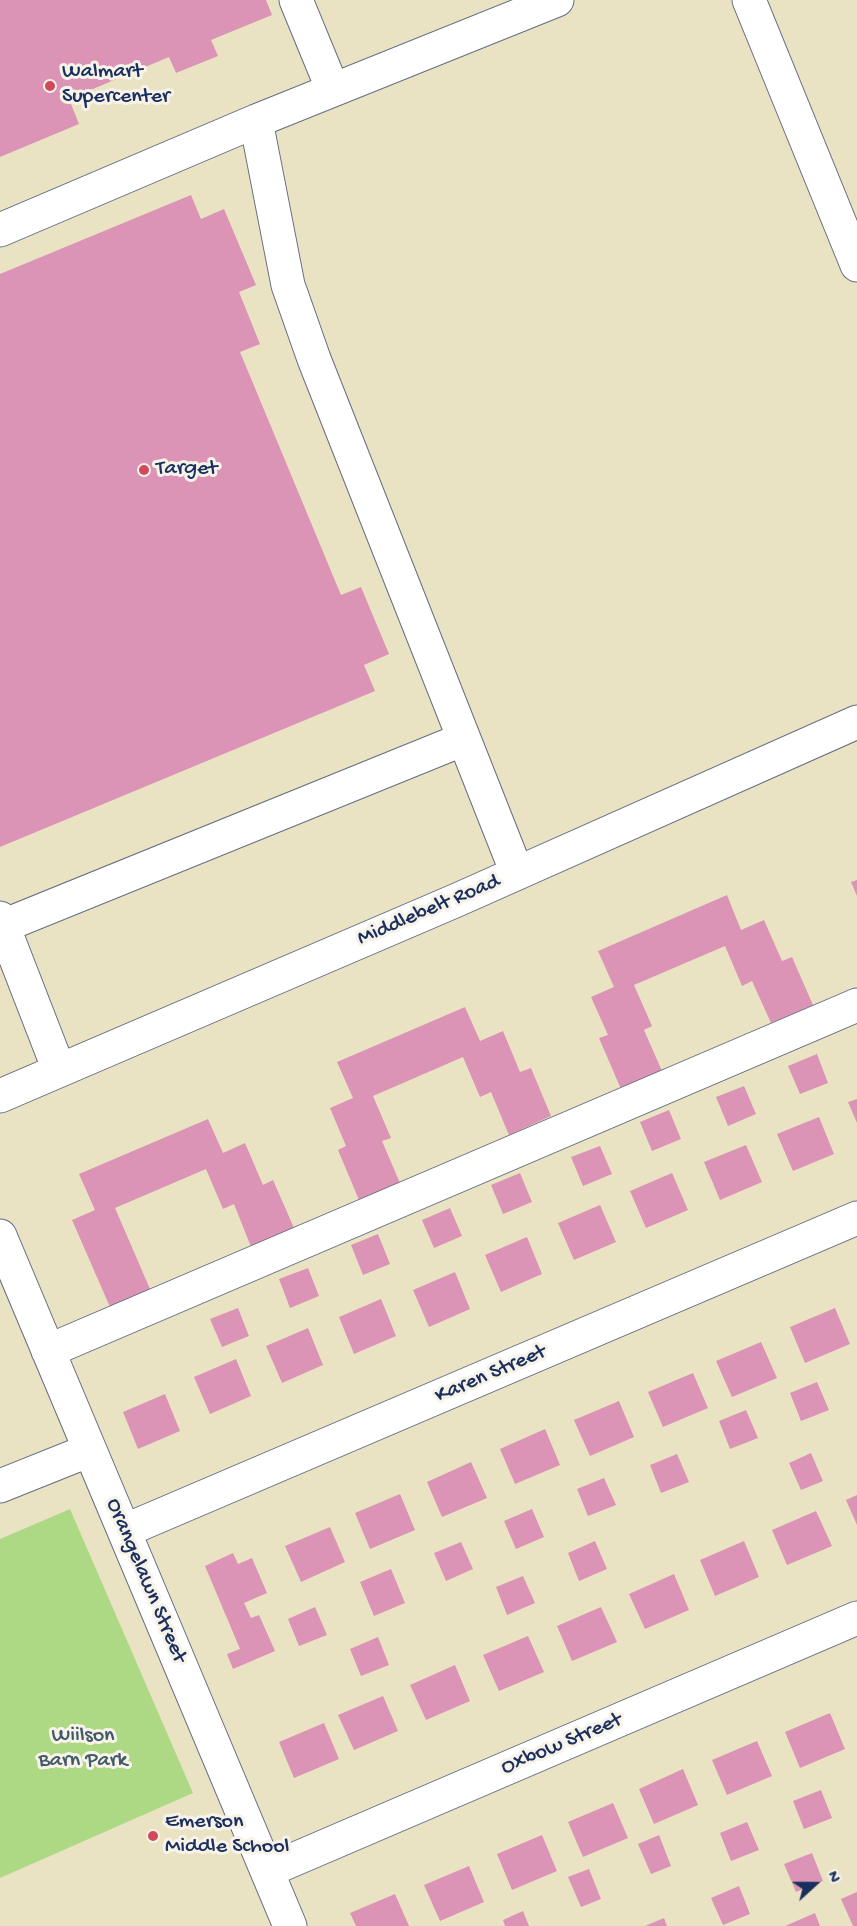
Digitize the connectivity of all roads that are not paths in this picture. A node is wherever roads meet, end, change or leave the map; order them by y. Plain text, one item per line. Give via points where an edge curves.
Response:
1 (296, 0) edge
2 (557, 0) edge
3 (749, 0) edge
4 (333, 90) junction
5 (256, 121) junction
6 (0, 230) edge
7 (857, 264) edge
8 (857, 723) edge
9 (464, 739) junction
10 (517, 873) junction
11 (2, 922) edge
12 (857, 1005) edge
13 (59, 1070) junction
14 (0, 1096) edge
15 (857, 1218) edge
16 (0, 1236) edge
17 (48, 1351) junction
18 (90, 1450) junction
19 (0, 1485) edge
20 (124, 1531) junction
21 (857, 1618) edge
22 (267, 1871) junction
23 (290, 1926) edge

1 - 4 street
2 - 4 street
3 - 7 street
4 - 5 street
5 - 6 street
5 - 9 street via 288,285
8 - 10 street, Middlebelt Road
9 - 10 street
9 - 11 street
10 - 13 street, Middlebelt Road
11 - 13 street
12 - 17 street
13 - 14 street, Middlebelt Road
15 - 20 street, Karen Street
16 - 17 street, Orangelawn Street
17 - 18 street, Orangelawn Street
18 - 19 street
18 - 20 street, Orangelawn Street
20 - 22 street, Orangelawn Street
21 - 22 street, Oxbow Street
22 - 23 street, Orangelawn Street

